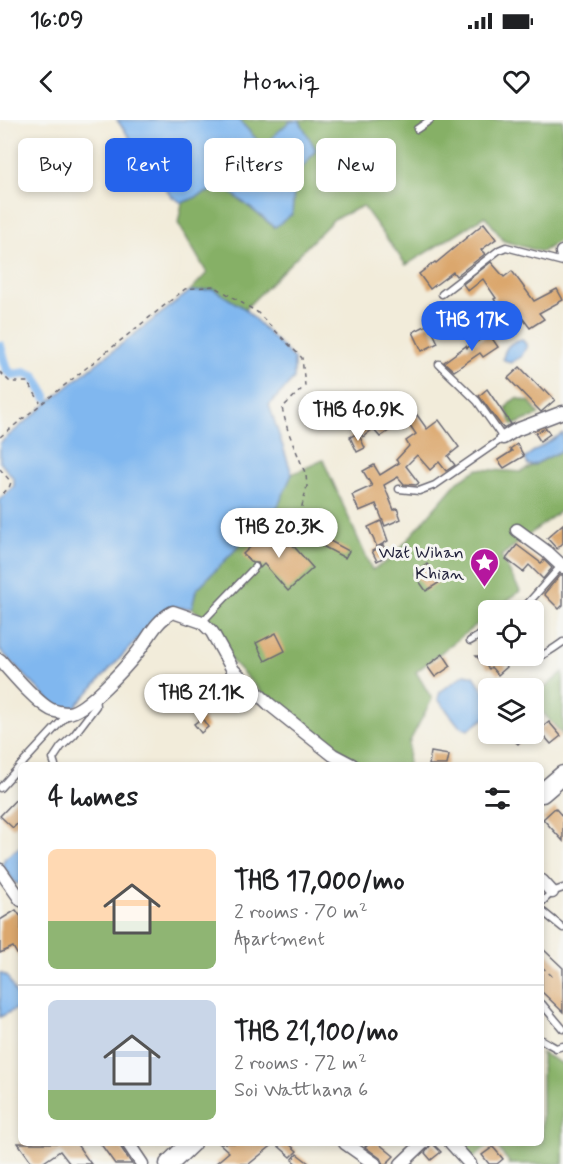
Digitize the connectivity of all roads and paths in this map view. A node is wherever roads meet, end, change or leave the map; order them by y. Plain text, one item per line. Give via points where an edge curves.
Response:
1 (430, 120) edge
2 (417, 129) dead end
3 (563, 257) edge
4 (442, 294) dead end
5 (439, 364) dead end
6 (0, 372) edge
7 (41, 404) junction
8 (563, 412) edge
9 (0, 437) edge
10 (503, 438) junction
11 (0, 469) edge
12 (399, 489) dead end
13 (0, 496) edge
14 (298, 522) dead end
15 (518, 530) dead end
16 (562, 566) edge
17 (255, 567) dead end
18 (531, 600) edge
19 (202, 622) junction
20 (478, 636) edge
21 (470, 640) dead end
22 (563, 642) edge
23 (544, 655) edge
24 (0, 660) edge
25 (94, 697) junction
26 (69, 713) junction
27 (24, 762) edge
28 (54, 762) edge
29 (346, 762) edge
30 (18, 768) edge
31 (563, 775) edge
32 (0, 788) edge
33 (544, 792) edge
34 (0, 870) edge
35 (544, 882) edge
36 (557, 890) edge
37 (18, 896) edge
38 (544, 900) edge
39 (544, 912) edge
40 (563, 928) edge
41 (544, 969) edge
42 (553, 977) dead end
43 (544, 1006) edge
44 (563, 1029) edge
45 (544, 1041) edge
46 (563, 1046) edge
47 (130, 1146) edge
48 (349, 1146) edge
49 (420, 1146) edge
50 (454, 1146) edge
51 (142, 1164) edge
52 (375, 1164) edge
53 (401, 1164) edge
54 (470, 1164) edge

1 - 2 lane
3 - 4 lane via 506,247
5 - 10 lane via 477,401
6 - 7 path via 10,382 28,382
7 - 9 path
7 - 14 path via 185,289 214,286 257,312 302,358 305,386 282,408 306,475
8 - 10 street
10 - 12 lane via 435,485 419,491
11 - 13 path via 11,482
15 - 16 street
16 - 18 lane
17 - 19 lane
19 - 25 street via 173,612 164,616 138,653
19 - 29 street via 233,670 269,704
20 - 21 lane
22 - 23 lane
24 - 26 street via 50,710
25 - 26 street
25 - 28 lane via 96,706 56,753
26 - 27 lane
30 - 32 lane
31 - 33 street
34 - 37 street
35 - 36 street
36 - 38 lane
39 - 40 lane
41 - 42 path
43 - 44 lane
45 - 46 lane via 555,1048
47 - 51 street
48 - 52 street
49 - 53 street
50 - 54 street

